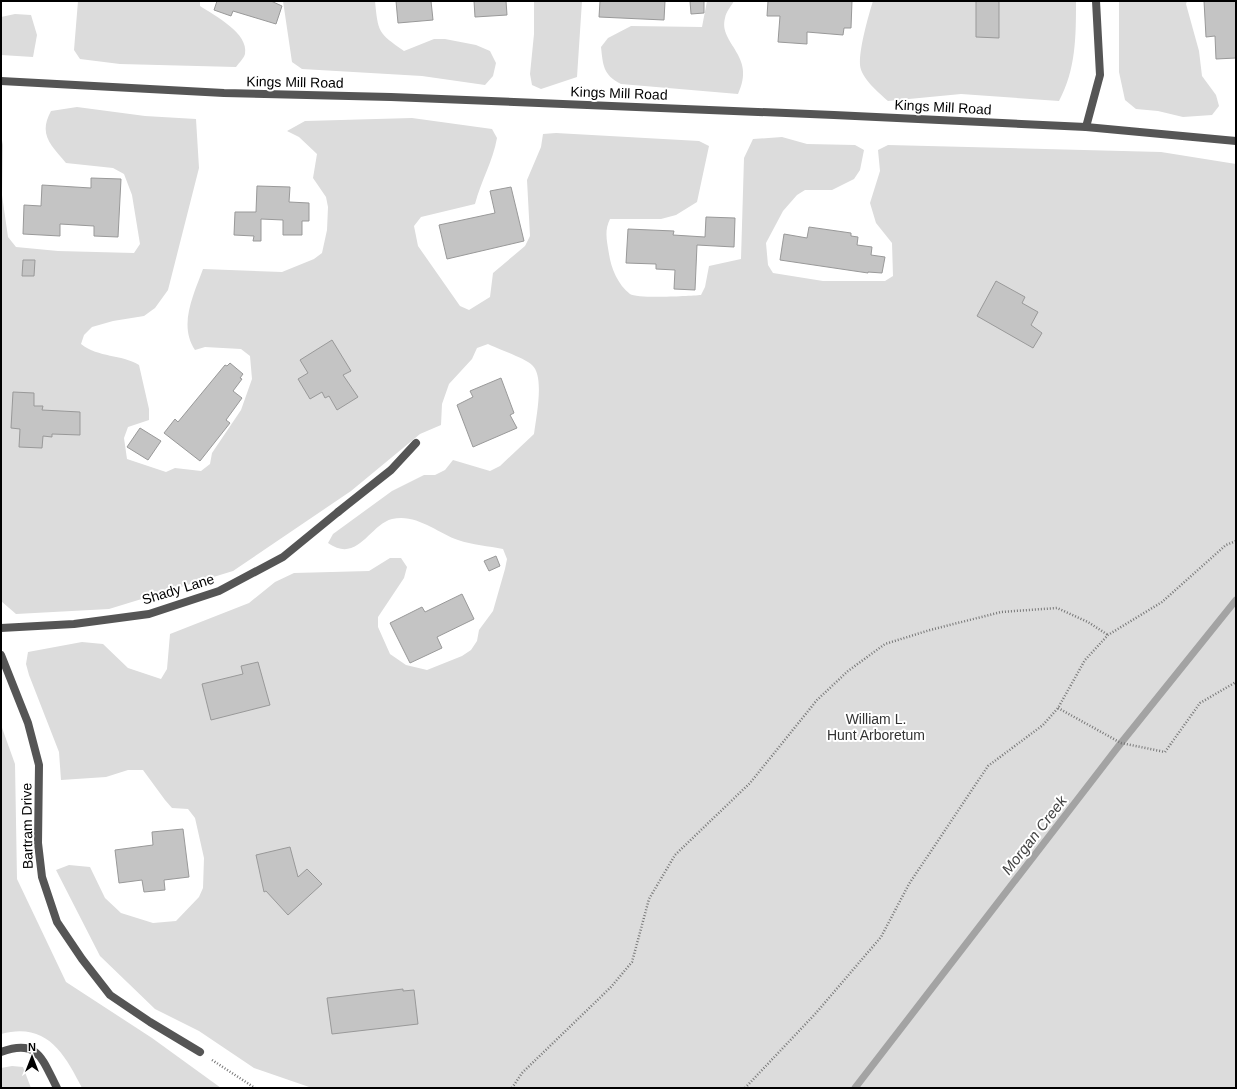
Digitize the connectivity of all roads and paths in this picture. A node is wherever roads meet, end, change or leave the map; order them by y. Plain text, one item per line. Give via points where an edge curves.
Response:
1 (1096, 1) edge
2 (1, 81) edge
3 (1086, 127) junction
4 (1236, 141) edge
5 (416, 443) dead end
6 (1236, 542) edge
7 (1, 628) edge
8 (1108, 636) junction
9 (1, 655) edge
10 (1236, 682) edge
11 (1058, 708) junction
12 (1, 1052) edge
13 (200, 1052) joint
14 (57, 1088) edge
15 (255, 1088) edge
16 (512, 1088) edge
17 (745, 1088) edge

1 - 3 street via 1100,75
2 - 3 street, Kings Mill Road via 224,93 834,114
3 - 4 street, Kings Mill Road
5 - 7 street, Shady Lane via 391,470 283,557 219,591 148,614 74,624
6 - 8 path via 1226,545 1162,602
8 - 11 path via 1085,660
8 - 16 path via 1088,622 1057,608 1001,612 886,644 848,671 818,700 750,783 675,854 649,899 632,962 611,987 522,1073
9 - 13 street, Bartram Drive via 28,723 39,765 38,843 42,877 57,922 110,995
10 - 11 path via 1200,703 1165,752 1121,743
11 - 17 path via 1043,725 988,766 909,884 881,937 816,1013
12 - 14 street via 25,1046 32,1049 39,1056
13 - 15 path

